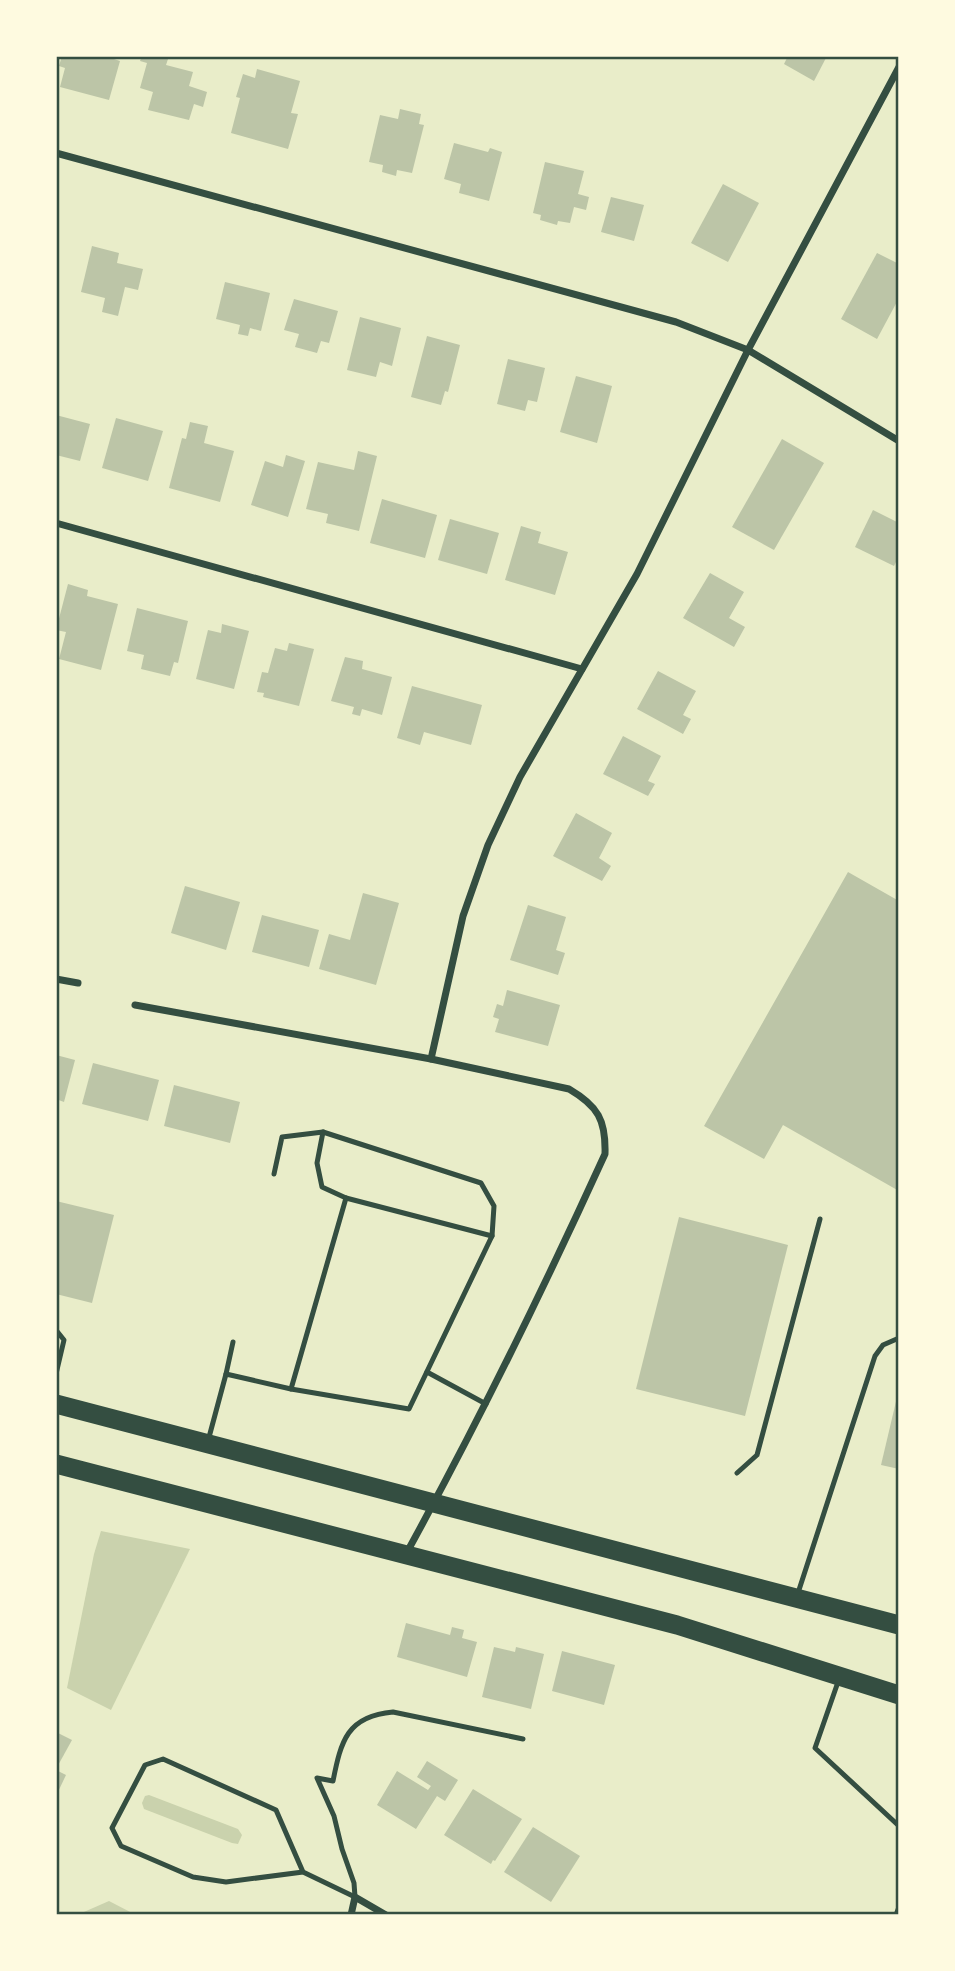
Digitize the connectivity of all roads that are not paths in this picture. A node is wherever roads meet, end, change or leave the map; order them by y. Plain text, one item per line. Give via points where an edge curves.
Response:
1 (899, 67) edge
2 (56, 153) edge
3 (748, 350) junction
4 (899, 441) edge
5 (56, 523) edge
6 (582, 669) junction
7 (56, 979) edge
8 (78, 983) dead end
9 (135, 1005) dead end
10 (431, 1059) junction
11 (323, 1132) junction
12 (274, 1174) dead end
13 (346, 1198) junction
14 (820, 1219) dead end
15 (492, 1236) junction
16 (56, 1329) edge
17 (899, 1338) edge
18 (233, 1342) dead end
19 (427, 1372) junction
20 (56, 1374) edge
21 (226, 1374) junction
22 (291, 1389) junction
23 (56, 1404) edge
24 (486, 1404) junction
25 (207, 1444) junction
26 (56, 1464) edge
27 (737, 1473) dead end
28 (435, 1501) junction
29 (406, 1555) junction
30 (797, 1597) junction
31 (899, 1625) edge
32 (841, 1675) junction
33 (899, 1695) edge
34 (523, 1739) dead end
35 (899, 1826) edge
36 (303, 1872) junction
37 (355, 1897) junction
38 (899, 1907) edge
39 (351, 1915) edge
40 (386, 1915) edge
41 (896, 1915) edge

1 - 3 street
2 - 3 street via 676,322
3 - 4 street
3 - 6 street via 637,574
5 - 6 street
6 - 10 street via 520,777 488,845 463,916
7 - 8 street
9 - 10 street
10 - 24 street via 569,1089 599,1114 606,1133 605,1154
11 - 12 lane via 282,1137
11 - 13 lane via 317,1163 322,1187
11 - 15 lane via 481,1183 494,1206
13 - 15 lane
13 - 22 lane
14 - 27 lane via 757,1455
15 - 19 lane
16 - 20 lane via 64,1340
17 - 30 lane via 883,1345 875,1356
18 - 21 lane
19 - 22 lane via 409,1409
19 - 24 lane
21 - 22 lane
21 - 25 lane
23 - 25 highway
24 - 28 street
25 - 28 highway
26 - 29 highway
28 - 29 street
28 - 30 highway
29 - 32 highway via 677,1625
30 - 31 highway
32 - 33 highway
32 - 35 lane via 815,1748
34 - 37 lane via 393,1712 362,1719 340,1747 333,1781 317,1778 334,1816
36 - 36 lane via 276,1810 163,1759 145,1765 112,1828 121,1846 193,1877 226,1882
36 - 37 lane
37 - 39 street
37 - 40 street
38 - 41 lane

